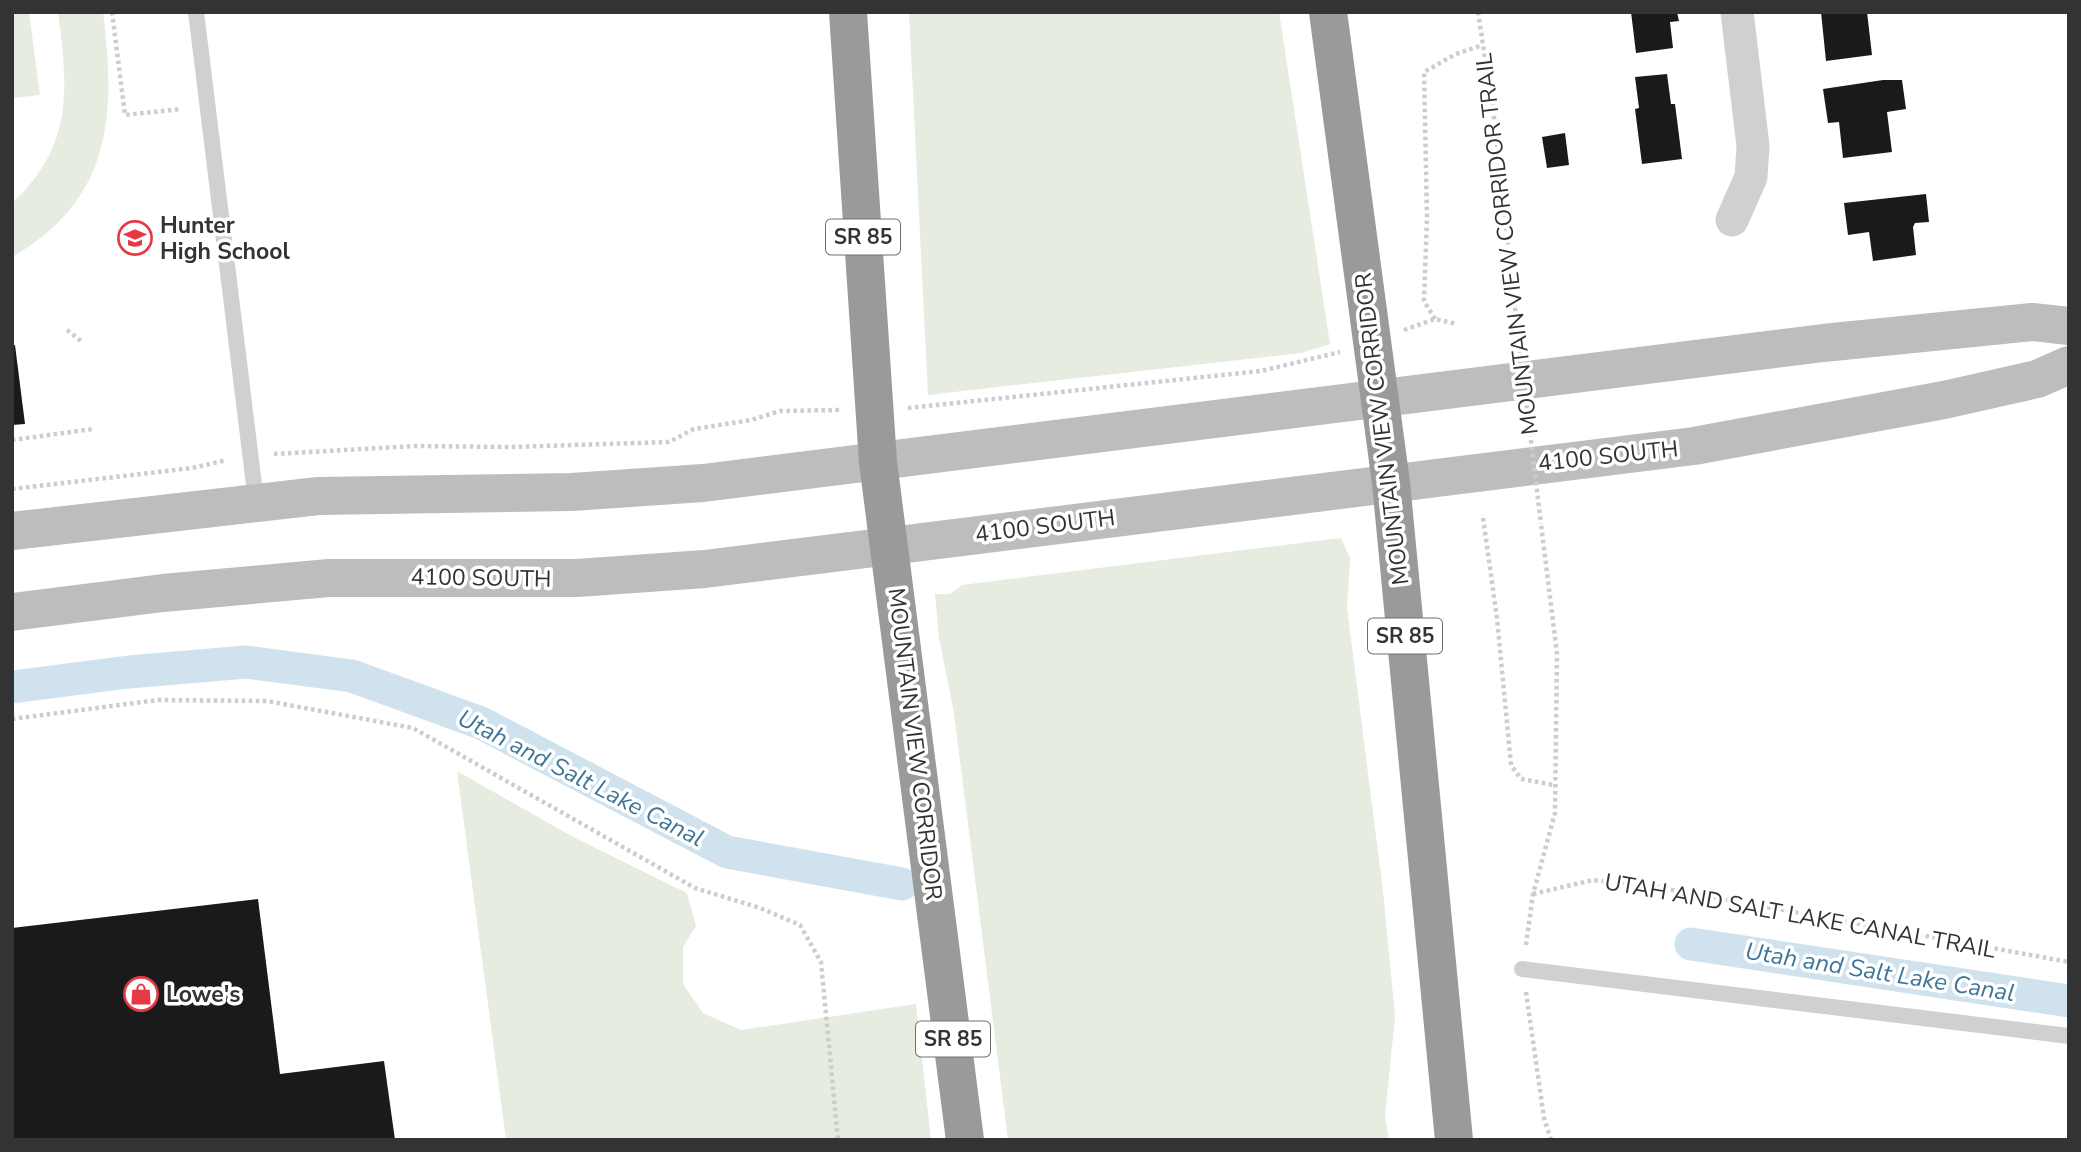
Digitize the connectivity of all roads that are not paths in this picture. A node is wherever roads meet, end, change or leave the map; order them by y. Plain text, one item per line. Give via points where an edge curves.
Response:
1 (196, 12) edge
2 (848, 12) edge
3 (1328, 12) edge
4 (1737, 12) edge
5 (1732, 220) dead end
6 (2069, 326) edge
7 (2069, 365) edge
8 (1381, 398) junction
9 (878, 462) junction
10 (1391, 483) junction
11 (256, 500) junction
12 (12, 531) edge
13 (890, 545) junction
14 (12, 612) edge
15 (1522, 969) road end
16 (2069, 1036) edge
17 (965, 1140) edge
18 (1454, 1140) edge

1 - 11 lane
2 - 9 highway, MOUNTAIN VIEW CORRIDOR / SR 85
3 - 8 highway, MOUNTAIN VIEW CORRIDOR / SR 85
4 - 5 street via 1754,146 1751,177
6 - 8 main road via 2032,321
7 - 10 main road, 4100 SOUTH via 2037,379 1944,400 1693,446
8 - 9 main road
8 - 10 highway, MOUNTAIN VIEW CORRIDOR / SR 85
9 - 11 main road via 598,490 392,492
9 - 13 highway, MOUNTAIN VIEW CORRIDOR / SR 85
10 - 13 main road, 4100 SOUTH
10 - 18 highway, MOUNTAIN VIEW CORRIDOR / SR 85
11 - 12 main road
13 - 14 main road, 4100 SOUTH via 642,575 280,581
13 - 17 highway, MOUNTAIN VIEW CORRIDOR / SR 85
15 - 16 lane

